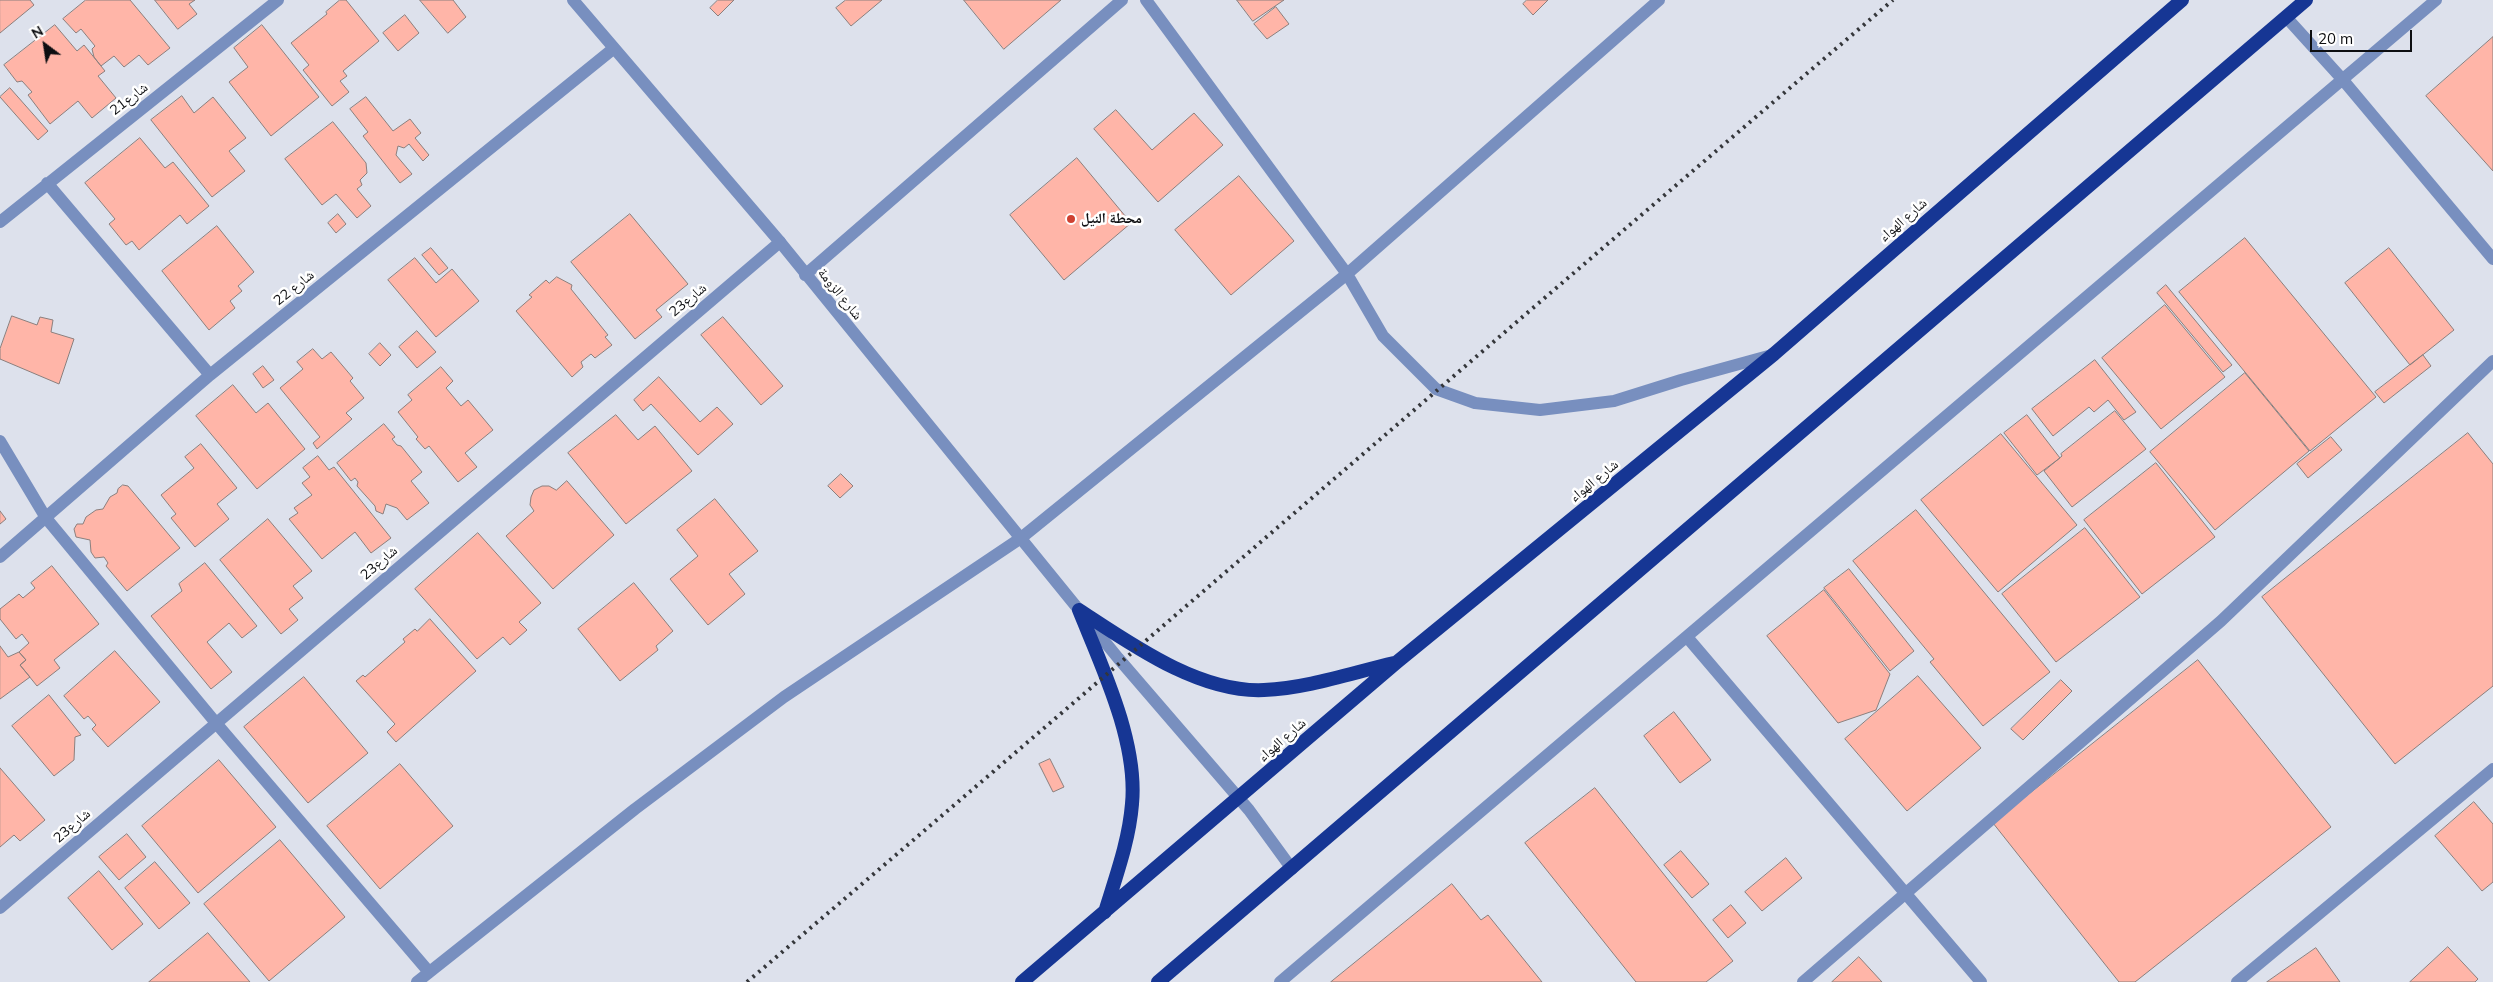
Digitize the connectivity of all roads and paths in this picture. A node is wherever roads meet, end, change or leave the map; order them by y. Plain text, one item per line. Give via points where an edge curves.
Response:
1 (278, 0) edge
2 (1122, 0) edge
3 (1146, 0) edge
4 (1659, 0) edge
5 (2182, 0) edge
6 (2306, 0) edge
7 (2436, 0) edge
8 (576, 1) edge
9 (2286, 17) junction
10 (613, 49) junction
11 (2342, 80) junction
12 (47, 183) junction
13 (0, 222) edge
14 (780, 242) junction
15 (2493, 259) edge
16 (1346, 274) junction
17 (805, 275) junction
18 (1774, 354) junction
19 (2493, 360) edge
20 (210, 375) junction
21 (0, 441) edge
22 (46, 518) junction
23 (1021, 538) junction
24 (0, 558) edge
25 (1079, 610) junction
26 (1687, 637) junction
27 (1397, 662) junction
28 (216, 723) junction
29 (2493, 769) edge
30 (1239, 799) junction
31 (1292, 869) junction
32 (1907, 894) junction
33 (0, 908) edge
34 (1105, 912) junction
35 (429, 972) junction
36 (417, 982) edge
37 (1022, 982) edge
38 (1158, 982) edge
39 (1280, 982) edge
40 (1803, 982) edge
41 (1981, 982) edge
42 (2237, 982) edge

1 - 12 street, شارع21
2 - 17 street
3 - 16 street
4 - 16 street
5 - 18 highway, شارع الهواء
6 - 9 highway
7 - 11 street
8 - 10 street, شارع الزومة
9 - 11 street
9 - 31 highway
10 - 14 street, شارع الزومة
10 - 20 street, شارع 22
11 - 15 street
11 - 26 street
12 - 13 street, شارع21
12 - 20 street
14 - 17 street, شارع الزومة
14 - 28 street, شارع23
16 - 18 street via 1383,336 1436,389 1475,403 1540,410 1614,401
16 - 23 street
17 - 23 street, شارع الزومة
18 - 27 highway, شارع الهواء
19 - 32 street via 2221,621
20 - 22 street, شارع 22
21 - 22 street
22 - 24 street, شارع 22
22 - 28 street
23 - 25 street, شارع الزومة
23 - 35 street via 784,696
25 - 27 highway via 1139,649 1226,686 1263,690 1300,686
25 - 30 street, شارع الزومة
25 - 34 highway via 1119,717 1132,776 1133,803 1128,835
26 - 32 street
26 - 39 street
27 - 30 highway, شارع الهواء
28 - 33 street, شارع23
28 - 35 street
29 - 42 street
30 - 31 street, شارع الزومة
30 - 34 highway, شارع الهواء
31 - 38 highway
32 - 40 street
32 - 41 street
34 - 37 highway, شارع الهواء
35 - 36 street

